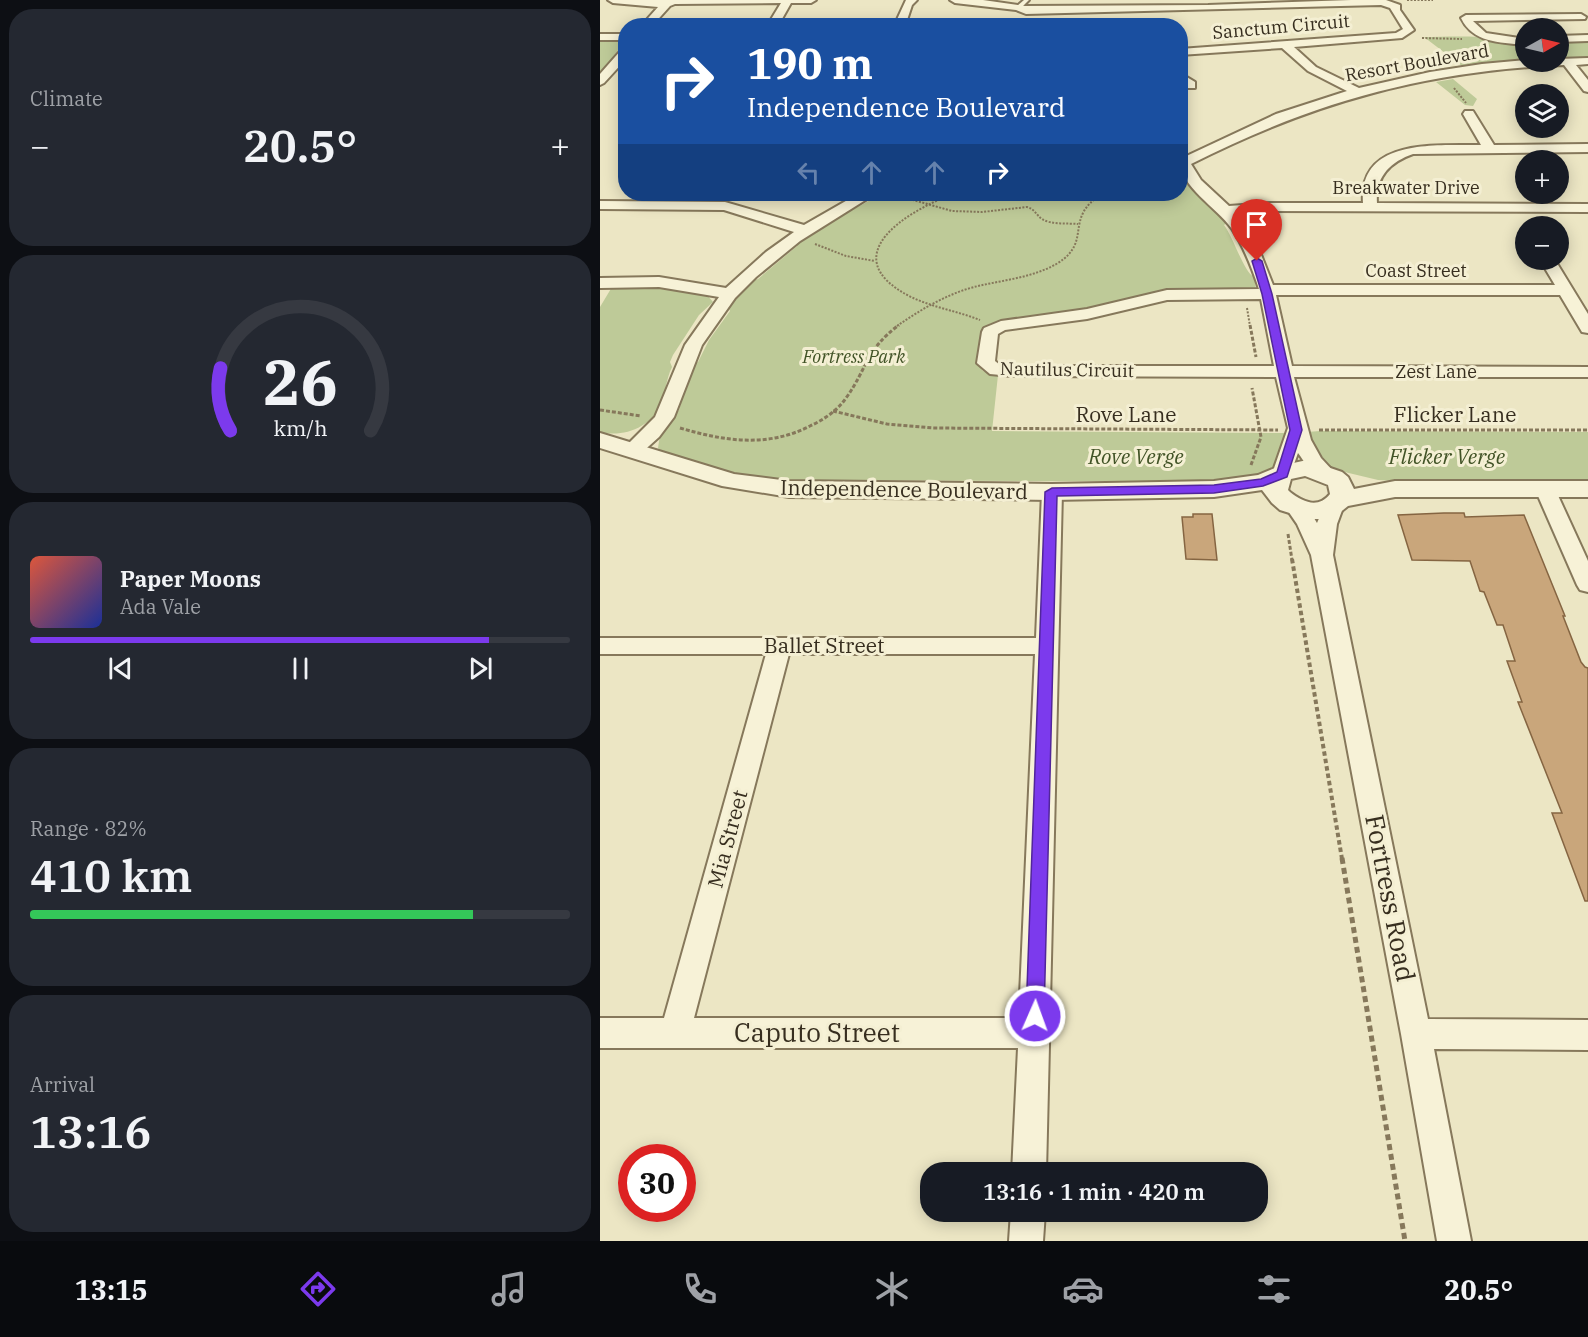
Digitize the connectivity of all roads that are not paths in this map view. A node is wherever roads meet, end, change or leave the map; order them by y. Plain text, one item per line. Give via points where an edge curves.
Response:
1 (614, 0) edge
2 (811, 0) edge
3 (955, 0) edge
4 (645, 1) edge
5 (787, 1) edge
6 (908, 1) edge
7 (662, 5) junction
8 (1024, 7) edge
9 (1581, 16) edge
10 (652, 18) edge
11 (777, 18) edge
12 (902, 18) edge
13 (600, 37) edge
14 (618, 37) edge
15 (1588, 38) edge
16 (1569, 39) edge
17 (1515, 41) edge
18 (1284, 44) junction
19 (1188, 51) edge
20 (618, 60) edge
21 (1588, 63) edge
22 (1515, 65) edge
23 (1569, 65) joint
24 (600, 81) edge
25 (1188, 83) edge
26 (1191, 85) dead end
27 (1353, 88) junction
28 (1588, 88) edge
29 (1468, 110) road end
30 (1489, 148) junction
31 (1588, 148) edge
32 (1188, 162) edge
33 (1188, 171) edge
34 (646, 201) edge
35 (685, 201) edge
36 (856, 201) edge
37 (600, 205) edge
38 (1370, 207) junction
39 (1588, 208) edge
40 (1225, 211) junction
41 (799, 234) junction
42 (1554, 270) edge
43 (600, 284) edge
44 (1566, 290) junction
45 (1266, 292) junction
46 (731, 294) junction
47 (1588, 328) edge
48 (1284, 372) junction
49 (1588, 372) edge
50 (1296, 430) junction
51 (617, 446) edge
52 (1281, 476) junction
53 (1214, 489) junction
54 (1333, 489) junction
55 (1545, 489) junction
56 (1588, 489) edge
57 (1052, 492) junction
58 (1291, 505) junction
59 (1322, 555) junction
60 (1588, 585) edge
61 (600, 646) edge
62 (780, 646) junction
63 (1047, 646) junction
64 (600, 1033) edge
65 (675, 1033) junction
66 (1034, 1033) junction
67 (1416, 1034) junction
68 (1588, 1035) edge
69 (1029, 1162) edge
70 (1027, 1222) edge
71 (1026, 1241) edge
72 (1454, 1241) edge

1 - 4 street
2 - 5 street
3 - 8 street, Sanctum Circuit
4 - 7 street
5 - 7 street
5 - 11 street
6 - 12 street
7 - 10 street
8 - 18 street, Sanctum Circuit via 1208,8 1369,3 1395,10 1409,30 1405,34
9 - 17 street via 1466,18 1474,32
13 - 14 street
15 - 16 street
18 - 19 street, Sanctum Circuit
18 - 27 street via 1312,69
20 - 24 street
21 - 23 street, Resort Boulevard
22 - 27 street, Resort Boulevard
23 - 28 street
25 - 26 street
27 - 32 street, Resort Boulevard via 1205,150
29 - 30 street
30 - 31 street
30 - 38 street via 1418,149 1401,154 1386,163 1372,180
33 - 40 street
34 - 37 street
35 - 41 street via 725,206
36 - 41 street
38 - 39 street, Breakwater Drive via 1521,214
38 - 40 street, Breakwater Drive
40 - 45 street via 1249,244
41 - 46 street
42 - 44 street
43 - 46 street via 659,282
44 - 45 street, Coast Street
44 - 47 street
45 - 48 street
45 - 48 street, Nautilus Circuit via 1167,295 1087,314 995,328 990,332 985,359 988,366 1002,371
46 - 51 street via 686,358 671,404 655,431
48 - 49 street, Zest Lane
48 - 50 street
50 - 52 street
50 - 54 street
51 - 57 street, Independence Boulevard via 731,481 789,489
52 - 53 street, Independence Boulevard via 1241,487
52 - 54 street, Independence Boulevard via 1306,468
52 - 58 street via 1275,490
53 - 57 street, Independence Boulevard
53 - 58 street, Independence Boulevard
54 - 55 street
54 - 58 street, Independence Boulevard via 1317,511
54 - 59 street, Fortress Road
55 - 56 street
55 - 60 street
57 - 63 street
58 - 59 street, Fortress Road via 1307,524
59 - 67 street, Fortress Road
61 - 62 street, Ballet Street
62 - 63 street, Ballet Street
62 - 65 street, Mia Street
63 - 66 street
64 - 65 street, Caputo Street
65 - 66 street, Caputo Street
66 - 69 street
67 - 68 street
67 - 72 street, Fortress Road
70 - 71 street

